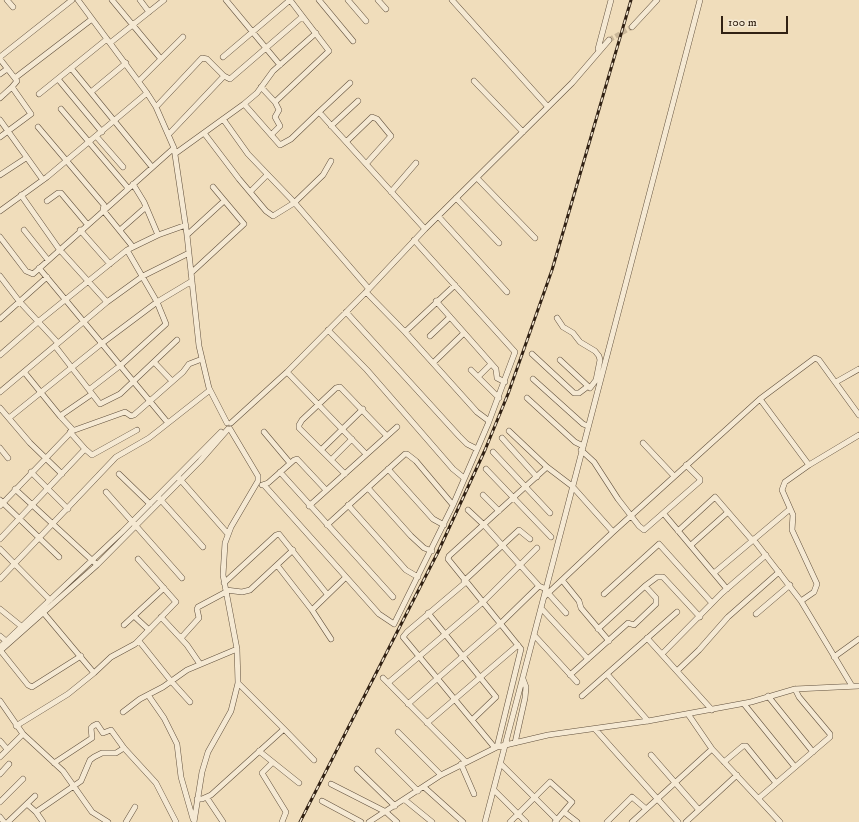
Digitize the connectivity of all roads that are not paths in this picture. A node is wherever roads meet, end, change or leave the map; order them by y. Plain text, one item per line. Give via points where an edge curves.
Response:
1 (8, 0) edge
2 (72, 0) edge
3 (78, 0) edge
4 (112, 0) edge
5 (140, 0) edge
6 (164, 0) edge
7 (226, 0) edge
8 (290, 0) edge
9 (319, 0) edge
10 (348, 0) edge
11 (378, 0) edge
12 (452, 0) edge
13 (611, 0) edge
14 (657, 0) edge
15 (700, 0) edge
16 (13, 7) dead end
17 (386, 9) dead end
18 (149, 12) junction
19 (302, 17) junction
20 (92, 19) junction
21 (366, 21) dead end
22 (133, 25) junction
23 (632, 27) tunnel mouth
24 (252, 32) junction
25 (316, 33) junction
26 (182, 37) dead end
27 (609, 40) tunnel mouth
28 (108, 41) junction
29 (353, 41) dead end
30 (266, 48) junction
31 (598, 52) junction
32 (223, 57) dead end
33 (0, 58) edge
34 (161, 59) junction
35 (126, 63) junction
36 (280, 65) junction
37 (71, 68) junction
38 (7, 69) junction
39 (0, 74) edge
40 (224, 76) junction
41 (15, 78) junction
42 (58, 79) junction
43 (139, 81) junction
44 (474, 81) dead end
45 (350, 83) dead end
46 (12, 87) junction
47 (261, 88) junction
48 (91, 92) junction
49 (147, 93) junction
50 (39, 94) dead end
51 (0, 98) edge
52 (358, 101) dead end
53 (275, 102) junction
54 (244, 104) junction
55 (156, 107) junction
56 (548, 107) junction
57 (61, 109) dead end
58 (319, 112) junction
59 (223, 119) junction
60 (0, 120) edge
61 (115, 121) junction
62 (331, 126) junction
63 (38, 127) dead end
64 (8, 132) junction
65 (102, 132) junction
66 (523, 132) junction
67 (204, 133) junction
68 (169, 134) junction
69 (270, 135) junction
70 (96, 136) junction
71 (0, 137) edge
72 (346, 142) junction
73 (89, 143) junction
74 (175, 151) junction
75 (26, 158) junction
76 (67, 161) junction
77 (331, 161) dead end
78 (416, 163) dead end
79 (366, 164) junction
80 (123, 167) dead end
81 (152, 167) junction
82 (0, 175) edge
83 (268, 175) junction
84 (477, 178) junction
85 (43, 180) junction
86 (133, 184) junction
87 (213, 187) dead end
88 (128, 188) junction
89 (250, 192) junction
90 (391, 192) junction
91 (21, 195) junction
92 (456, 198) junction
93 (47, 201) dead end
94 (224, 201) junction
95 (294, 203) junction
96 (146, 207) junction
97 (103, 210) junction
98 (0, 211) edge
99 (438, 216) junction
100 (87, 224) junction
101 (186, 225) junction
102 (425, 229) junction
103 (24, 230) dead end
104 (80, 230) junction
105 (120, 230) junction
106 (158, 235) junction
107 (187, 235) junction
108 (0, 237) edge
109 (535, 238) dead end
110 (414, 240) junction
111 (499, 243) dead end
112 (59, 249) junction
113 (130, 249) junction
114 (189, 253) junction
115 (48, 260) junction
116 (110, 264) junction
117 (39, 268) junction
118 (192, 273) junction
119 (0, 276) edge
120 (143, 276) junction
121 (47, 277) junction
122 (192, 281) junction
123 (89, 282) junction
124 (455, 285) junction
125 (368, 291) junction
126 (507, 292) dead end
127 (65, 299) junction
128 (19, 301) junction
129 (436, 301) junction
130 (107, 302) junction
131 (156, 302) junction
132 (346, 312) junction
133 (1, 317) edge
134 (450, 317) junction
135 (557, 318) dead end
136 (39, 321) junction
137 (84, 322) junction
138 (328, 330) junction
139 (405, 332) junction
140 (464, 333) junction
141 (430, 336) dead end
142 (178, 340) dead end
143 (101, 344) junction
144 (56, 345) junction
145 (532, 354) dead end
146 (0, 355) edge
147 (202, 359) junction
148 (560, 360) dead end
149 (154, 362) junction
150 (433, 363) junction
151 (491, 364) junction
152 (120, 365) junction
153 (73, 368) junction
154 (471, 370) dead end
155 (859, 370) edge
156 (287, 372) junction
157 (25, 373) junction
158 (478, 377) junction
159 (134, 380) junction
160 (533, 380) dead end
161 (172, 381) junction
162 (504, 382) junction
163 (836, 382) junction
164 (210, 390) junction
165 (592, 390) junction
166 (0, 392) edge
167 (91, 392) junction
168 (41, 393) junction
169 (498, 398) junction
170 (527, 398) dead end
171 (760, 399) junction
172 (150, 400) junction
173 (318, 404) junction
174 (0, 408) edge
175 (363, 409) junction
176 (859, 415) edge
177 (60, 416) junction
178 (9, 418) junction
179 (489, 421) junction
180 (168, 423) junction
181 (586, 425) junction
182 (228, 426) junction
183 (397, 427) dead end
184 (137, 430) dead end
185 (343, 430) junction
186 (72, 431) junction
187 (509, 431) dead end
188 (264, 432) dead end
189 (386, 435) junction
190 (859, 435) edge
191 (502, 438) dead end
192 (352, 439) junction
193 (643, 443) dead end
194 (581, 446) junction
195 (0, 448) edge
196 (86, 449) junction
197 (477, 449) junction
198 (322, 450) junction
199 (493, 452) dead end
200 (366, 454) junction
201 (45, 457) junction
202 (8, 458) dead end
203 (331, 460) junction
204 (290, 463) junction
205 (686, 465) junction
206 (809, 465) junction
207 (547, 467) junction
208 (388, 469) junction
209 (486, 469) dead end
210 (31, 472) junction
211 (280, 472) junction
212 (62, 474) junction
213 (119, 474) dead end
214 (345, 474) junction
215 (674, 476) junction
216 (537, 477) junction
217 (464, 478) junction
218 (179, 479) junction
219 (257, 484) junction
220 (264, 485) junction
221 (571, 485) junction
222 (526, 487) junction
223 (368, 488) junction
224 (48, 489) junction
225 (15, 490) junction
226 (326, 490) junction
227 (106, 492) dead end
228 (483, 494) dead end
229 (159, 498) junction
230 (514, 498) junction
231 (1, 503) edge
232 (150, 504) junction
233 (34, 505) junction
234 (348, 505) junction
235 (453, 505) junction
236 (310, 506) junction
237 (68, 509) junction
238 (790, 509) junction
239 (468, 510) dead end
240 (499, 511) junction
241 (728, 512) junction
242 (550, 513) dead end
243 (664, 514) junction
244 (632, 515) junction
245 (19, 519) junction
246 (53, 524) junction
247 (134, 524) junction
248 (327, 525) junction
249 (444, 525) junction
250 (484, 525) junction
251 (678, 531) junction
252 (613, 532) junction
253 (124, 534) junction
254 (228, 534) junction
255 (551, 537) dead end
256 (39, 538) junction
257 (0, 539) edge
258 (530, 540) dead end
259 (753, 540) junction
260 (691, 545) junction
261 (503, 546) junction
262 (203, 547) dead end
263 (537, 548) dead end
264 (0, 549) edge
265 (293, 550) junction
266 (432, 551) junction
267 (766, 555) junction
268 (59, 558) dead end
269 (138, 559) dead end
270 (93, 560) junction
271 (15, 563) junction
272 (97, 565) junction
273 (277, 565) junction
274 (520, 565) junction
275 (780, 572) junction
276 (714, 573) junction
277 (346, 577) junction
278 (418, 577) junction
279 (182, 578) dead end
280 (0, 579) edge
281 (562, 580) junction
282 (465, 581) junction
283 (224, 583) junction
284 (790, 585) junction
285 (645, 586) junction
286 (164, 588) junction
287 (726, 589) junction
288 (544, 590) junction
289 (226, 591) junction
290 (328, 594) junction
291 (604, 594) dead end
292 (393, 597) dead end
293 (50, 600) junction
294 (801, 601) junction
295 (483, 602) junction
296 (712, 603) junction
297 (541, 608) junction
298 (0, 609) edge
299 (312, 610) junction
300 (42, 611) junction
301 (677, 612) dead end
302 (428, 613) junction
303 (566, 613) dead end
304 (756, 614) dead end
305 (134, 616) junction
306 (161, 616) junction
307 (700, 617) junction
308 (500, 624) junction
309 (124, 625) dead end
310 (21, 626) junction
311 (598, 629) junction
312 (149, 630) junction
313 (534, 635) junction
314 (0, 636) edge
315 (445, 636) junction
316 (180, 638) junction
317 (647, 638) junction
318 (331, 639) dead end
319 (859, 639) edge
320 (6, 640) junction
321 (139, 641) junction
322 (609, 641) junction
323 (518, 645) junction
324 (237, 649) junction
325 (0, 650) edge
326 (662, 654) junction
327 (81, 656) junction
328 (463, 656) junction
329 (834, 657) junction
330 (419, 658) junction
331 (588, 659) junction
332 (200, 664) junction
333 (676, 671) junction
334 (94, 673) junction
335 (570, 674) junction
336 (607, 674) junction
337 (384, 678) dead end
338 (480, 678) junction
339 (523, 678) junction
340 (437, 679) junction
341 (171, 681) junction
342 (577, 682) dead end
343 (238, 683) junction
344 (388, 683) junction
345 (852, 686) junction
346 (859, 686) edge
347 (795, 689) junction
348 (148, 695) junction
349 (582, 696) dead end
350 (768, 696) junction
351 (455, 700) junction
352 (0, 701) edge
353 (190, 702) dead end
354 (408, 704) junction
355 (744, 704) junction
356 (712, 710) junction
357 (123, 712) dead end
358 (688, 714) junction
359 (472, 720) junction
360 (648, 721) junction
361 (427, 723) junction
362 (16, 726) junction
363 (284, 729) junction
364 (595, 729) junction
365 (398, 732) dead end
366 (23, 734) junction
367 (0, 741) edge
368 (516, 743) junction
369 (500, 747) junction
370 (124, 748) junction
371 (7, 749) junction
372 (712, 749) junction
373 (378, 751) dead end
374 (260, 752) junction
375 (813, 752) junction
376 (651, 755) dead end
377 (0, 757) edge
378 (314, 760) dead end
379 (466, 762) junction
380 (724, 762) junction
381 (54, 763) junction
382 (272, 763) junction
383 (9, 764) dead end
384 (461, 764) junction
385 (501, 764) junction
386 (795, 767) junction
387 (357, 769) dead end
388 (0, 774) edge
389 (441, 775) junction
390 (737, 775) junction
391 (23, 779) dead end
392 (299, 783) dead end
393 (674, 783) junction
394 (776, 783) junction
395 (331, 784) dead end
396 (74, 786) junction
397 (424, 787) junction
398 (494, 790) junction
399 (418, 791) junction
400 (474, 794) dead end
401 (35, 796) dead end
402 (534, 796) junction
403 (207, 798) junction
404 (658, 798) junction
405 (758, 798) junction
406 (197, 799) junction
407 (405, 800) junction
408 (322, 801) dead end
409 (0, 802) edge
410 (27, 804) junction
411 (396, 806) junction
412 (135, 807) dead end
413 (646, 809) junction
414 (699, 810) junction
415 (36, 812) junction
416 (386, 812) junction
417 (564, 812) junction
418 (518, 814) junction
419 (0, 817) edge
420 (556, 821) edge
421 (4, 822) edge
422 (8, 822) edge
423 (43, 822) edge
424 (108, 822) edge
425 (126, 822) edge
426 (176, 822) edge
427 (194, 822) edge
428 (223, 822) edge
429 (282, 822) edge
430 (362, 822) edge
431 (369, 822) edge
432 (397, 822) edge
433 (432, 822) edge
434 (463, 822) edge
435 (485, 822) edge
436 (510, 822) edge
437 (526, 822) edge
438 (576, 822) edge
439 (607, 822) edge
440 (632, 822) edge
441 (678, 822) edge
442 (686, 822) edge
443 (780, 822) edge

1 - 16 street
2 - 33 street
3 - 20 street
4 - 22 street
5 - 18 street
6 - 18 street
7 - 24 street
8 - 19 street
8 - 24 street
9 - 29 street
10 - 21 street
11 - 17 street
12 - 56 street
13 - 31 street
14 - 23 street
15 - 165 street
18 - 22 street
19 - 25 street
19 - 30 street
20 - 28 street
20 - 41 street
22 - 28 street
22 - 34 street
24 - 30 street
24 - 32 street
25 - 36 street
25 - 53 street via 329,53
26 - 34 street
27 - 31 street
28 - 35 street
28 - 37 street
30 - 36 street
30 - 40 street via 230,79
31 - 56 street
33 - 38 street
34 - 43 street
35 - 43 street
35 - 48 street
36 - 47 street
37 - 42 street
37 - 48 street
38 - 39 street
38 - 41 street
40 - 55 street via 207,59 202,58
40 - 68 street
41 - 46 street via 17,82
42 - 50 street
42 - 65 street
43 - 49 street
44 - 66 street
45 - 58 street
46 - 51 street
46 - 64 street via 31,114
47 - 53 street
47 - 54 street
48 - 61 street
49 - 55 street
49 - 61 street
52 - 62 street
53 - 69 street via 280,110 275,116 280,126
54 - 59 street
54 - 69 street
55 - 68 street
56 - 66 street
57 - 73 street
58 - 62 street
58 - 69 street via 285,143 278,144
59 - 67 street
59 - 83 street via 241,146
60 - 64 street
61 - 65 street
61 - 81 street
62 - 72 street
63 - 76 street
64 - 71 street
64 - 75 street
65 - 70 street
66 - 84 street
67 - 74 street
67 - 89 street
68 - 74 street
70 - 73 street
70 - 80 street
72 - 79 street
72 - 79 street via 372,117 377,119 391,136
73 - 76 street
73 - 88 street
74 - 81 street
74 - 101 street
75 - 82 street
75 - 85 street
76 - 85 street
76 - 97 street via 104,205
77 - 95 street via 323,174
78 - 90 street
79 - 90 street
81 - 86 street
83 - 89 street
83 - 95 street
84 - 92 street
84 - 109 street
85 - 91 street
86 - 88 street
86 - 96 street
87 - 94 street
88 - 97 street
89 - 95 street via 273,216
90 - 102 street
91 - 98 street
91 - 112 street
92 - 99 street
92 - 111 street
93 - 100 street via 61,193
94 - 107 street
94 - 118 street via 244,222 244,226
95 - 125 street
96 - 105 street
96 - 106 street
97 - 100 street
97 - 105 street
99 - 102 street
99 - 126 street
100 - 104 street
101 - 106 street
101 - 107 street
102 - 110 street
103 - 115 street
104 - 112 street
104 - 116 street
105 - 113 street
106 - 113 street
107 - 114 street
108 - 117 street via 28,273 33,274
110 - 124 street
110 - 125 street
112 - 115 street
112 - 123 street
113 - 116 street
113 - 120 street
114 - 118 street
114 - 120 street
115 - 117 street
116 - 123 street
117 - 121 street
118 - 122 street
119 - 128 street
120 - 130 street
120 - 131 street
121 - 127 street
121 - 128 street
122 - 131 street
122 - 147 street
123 - 127 street
123 - 130 street
124 - 129 street
124 - 162 street via 515,351
125 - 132 street
125 - 139 street
127 - 136 street
127 - 137 street
128 - 133 street
128 - 136 street
129 - 134 street
129 - 139 street
130 - 137 street
131 - 143 street
131 - 152 street via 165,326
132 - 138 street
132 - 197 street via 459,436
134 - 140 street
134 - 141 street
135 - 165 street via 580,342 599,356
136 - 144 street
136 - 146 street
137 - 143 street
137 - 144 street
138 - 156 street
138 - 217 street
139 - 150 street
140 - 150 street
140 - 151 street
142 - 149 street
143 - 152 street
143 - 153 street
144 - 153 street
144 - 157 street
145 - 165 street via 574,393
147 - 161 street via 190,363
147 - 164 street
148 - 165 street
149 - 159 street
149 - 161 street
150 - 179 street
151 - 158 street
151 - 162 street via 497,371 497,378
152 - 159 street
152 - 167 street
153 - 167 street
153 - 168 street
154 - 158 street
155 - 163 street
156 - 173 street
156 - 182 street
157 - 166 street
157 - 168 street
158 - 169 street
159 - 167 street via 120,394 100,404
159 - 172 street
160 - 181 street
161 - 172 street
162 - 169 street
163 - 171 street via 815,358
163 - 176 street
164 - 180 street
164 - 182 street
165 - 181 street
167 - 177 street
168 - 177 street
168 - 178 street
169 - 179 street
170 - 194 street
171 - 205 street
171 - 206 street
172 - 180 street
172 - 186 street via 132,416 124,412
173 - 175 street via 340,386
173 - 185 street
173 - 198 street via 298,426
174 - 178 street
175 - 185 street
175 - 189 street
177 - 186 street
178 - 201 street
179 - 197 street
180 - 237 street via 149,438 116,457
181 - 194 street
182 - 218 street
182 - 219 street via 258,476
183 - 189 street
184 - 196 street via 92,455
185 - 192 street
185 - 198 street
186 - 196 street
186 - 201 street
187 - 207 street
188 - 204 street
189 - 200 street
190 - 206 street
191 - 216 street
192 - 200 street
192 - 203 street
193 - 215 street
194 - 221 street
194 - 244 street
195 - 202 street
196 - 212 street
197 - 217 street
198 - 203 street
199 - 222 street
200 - 214 street
201 - 210 street
201 - 212 street
203 - 214 street
204 - 211 street
204 - 226 street via 298,460
205 - 215 street
205 - 243 street via 700,481
206 - 238 street via 783,485 782,490
207 - 216 street
207 - 221 street
208 - 223 street
208 - 235 street via 408,454
208 - 249 street via 432,517
209 - 230 street
210 - 224 street
210 - 225 street
211 - 220 street
211 - 236 street
212 - 224 street
213 - 232 street
214 - 226 street
215 - 244 street
216 - 222 street
217 - 235 street
218 - 229 street
218 - 254 street
219 - 220 street
219 - 254 street
220 - 277 street
221 - 252 street
221 - 288 street
222 - 230 street
222 - 242 street
223 - 234 street
223 - 266 street via 411,536 424,548
224 - 233 street
224 - 237 street
225 - 231 street
225 - 233 street
226 - 236 street
227 - 247 street
228 - 240 street
229 - 232 street
229 - 247 street
229 - 262 street
230 - 240 street
230 - 255 street
231 - 245 street
232 - 247 street
233 - 245 street
233 - 246 street
234 - 248 street
234 - 278 street via 406,570
235 - 249 street
236 - 248 street
237 - 246 street
238 - 259 street
238 - 294 street via 793,515 792,530 817,584 814,592
239 - 250 street
240 - 250 street
241 - 251 street via 715,497
241 - 259 street
241 - 260 street
243 - 244 street via 644,530
243 - 251 street
244 - 252 street
245 - 256 street
245 - 257 street
246 - 256 street
246 - 270 street
247 - 253 street
247 - 279 street
248 - 292 street
249 - 266 street
250 - 261 street
250 - 282 street via 448,558
251 - 260 street
252 - 281 street
253 - 270 street
253 - 272 street
254 - 283 street via 223,554
256 - 268 street
256 - 271 street
258 - 261 street via 520,530
259 - 267 street
259 - 276 street
260 - 276 street
261 - 274 street
261 - 282 street
263 - 274 street
264 - 271 street
265 - 273 street
265 - 283 street via 281,535 277,534
265 - 290 street
266 - 278 street
267 - 275 street
267 - 287 street
269 - 286 street
270 - 272 street
270 - 293 street
271 - 280 street
271 - 293 street
272 - 300 street
273 - 289 street via 250,590
273 - 299 street
274 - 288 street
274 - 295 street
275 - 284 street
275 - 333 street via 741,604
276 - 287 street
277 - 278 street via 379,614 393,624
277 - 290 street
281 - 288 street
281 - 311 street
282 - 295 street
282 - 302 street
283 - 289 street
284 - 294 street
284 - 304 street
285 - 307 street via 662,576
285 - 311 street
285 - 322 street via 657,602 634,625 628,623
286 - 305 street
286 - 306 street via 176,602
287 - 296 street
288 - 297 street
288 - 303 street
288 - 308 street
289 - 316 street via 198,607 199,618
289 - 324 street
290 - 299 street
291 - 296 street via 659,544
293 - 300 street
294 - 329 street
295 - 308 street
295 - 315 street
296 - 307 street
297 - 313 street
297 - 331 street
298 - 310 street
299 - 318 street
300 - 310 street
300 - 325 street
300 - 327 street
301 - 317 street
302 - 315 street
302 - 330 street via 403,636
305 - 309 street
305 - 312 street
306 - 312 street
306 - 316 street
307 - 326 street
308 - 323 street
308 - 328 street
310 - 320 street
311 - 322 street
312 - 321 street
313 - 335 street
313 - 339 street
314 - 320 street
315 - 328 street
315 - 330 street
316 - 332 street
317 - 326 street
317 - 336 street
319 - 329 street
320 - 325 street
321 - 334 street via 111,657
321 - 341 street
322 - 331 street
323 - 338 street
323 - 369 street via 521,652
324 - 332 street
324 - 343 street
325 - 327 street via 32,687
326 - 333 street
327 - 334 street
328 - 338 street
328 - 340 street
329 - 345 street
330 - 340 street
330 - 344 street
331 - 335 street
332 - 341 street
333 - 356 street
334 - 362 street via 68,694
335 - 342 street
336 - 349 street
336 - 360 street
337 - 344 street
338 - 351 street
338 - 359 street via 496,698
339 - 368 street via 526,687 525,698
339 - 369 street
340 - 351 street
340 - 354 street
341 - 348 street
341 - 353 street
343 - 363 street
343 - 406 street via 231,710 208,752
344 - 354 street
345 - 346 street
345 - 347 street
347 - 350 street
347 - 375 street via 830,734 829,739
348 - 357 street
348 - 427 street via 164,718 177,744 181,777
350 - 355 street
350 - 375 street
351 - 359 street
351 - 361 street
352 - 362 street
354 - 361 street
355 - 356 street
355 - 386 street
356 - 358 street
358 - 360 street
358 - 372 street
359 - 369 street
360 - 364 street
361 - 379 street
362 - 366 street
363 - 374 street
363 - 378 street
364 - 368 street via 548,735
364 - 404 street
365 - 389 street
366 - 371 street
366 - 381 street
367 - 371 street
368 - 369 street
369 - 379 street
369 - 385 street
370 - 381 street via 112,731 104,733 96,724 91,728 92,738
370 - 396 street via 118,753 104,753 90,760 83,778
370 - 426 street via 156,783
371 - 377 street
372 - 380 street
372 - 393 street
373 - 399 street
374 - 382 street
374 - 403 street
375 - 386 street
376 - 393 street
379 - 384 street
380 - 390 street
380 - 394 street via 746,746
381 - 396 street
382 - 392 street
382 - 429 street via 264,770 263,775 286,812
383 - 388 street
384 - 389 street
384 - 400 street
385 - 398 street
385 - 402 street
386 - 394 street
387 - 411 street
389 - 397 street
390 - 405 street
390 - 414 street
391 - 409 street
393 - 404 street
393 - 414 street
394 - 405 street
395 - 416 street
396 - 415 street
396 - 424 street via 92,812
397 - 399 street
397 - 434 street
398 - 418 street
398 - 435 street
399 - 407 street
401 - 410 street
402 - 417 street via 552,782 572,802
402 - 418 street
402 - 420 street
403 - 406 street
403 - 428 street
404 - 413 street
404 - 441 street
405 - 443 street
406 - 427 street
407 - 411 street
407 - 433 street
408 - 430 street
410 - 415 street
410 - 422 street
411 - 416 street
412 - 425 street
413 - 439 street via 632,797
413 - 440 street
414 - 442 street
415 - 423 street
416 - 431 street
416 - 432 street
417 - 420 street
417 - 438 street
418 - 436 street
418 - 437 street
419 - 421 street

